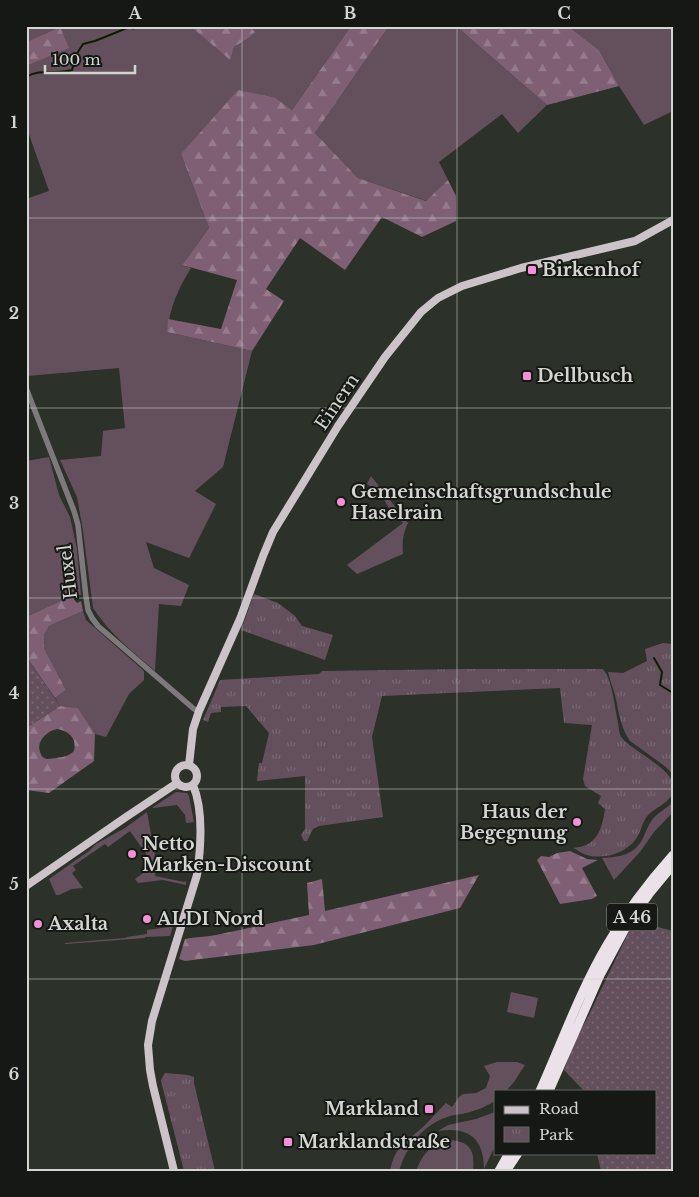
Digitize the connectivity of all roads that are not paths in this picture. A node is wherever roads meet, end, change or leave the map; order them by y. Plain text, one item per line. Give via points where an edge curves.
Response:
1 (673, 220) edge
2 (26, 388) edge
3 (199, 711) junction
4 (189, 765) junction
5 (178, 783) junction
6 (193, 785) junction
7 (673, 855) edge
8 (673, 865) edge
9 (26, 886) edge
10 (554, 1069) junction
11 (550, 1079) junction
12 (541, 1090) edge
13 (550, 1090) edge
14 (508, 1154) edge
15 (517, 1154) edge
16 (174, 1171) edge
17 (499, 1171) edge
18 (508, 1171) edge

1 - 3 main road, Einern via 635,240 462,286 438,298 422,312 364,387 273,532 240,619
2 - 3 street, Huxel via 74,510 88,610 92,618
3 - 4 main road, Einern via 192,729
4 - 5 main road via 176,770
4 - 6 main road via 197,773
5 - 6 main road via 185,787
5 - 9 main road
6 - 16 main road via 200,823 197,875 152,1021 148,1045 153,1086
7 - 10 highway, A 46 via 642,892 607,945 582,993
8 - 10 highway, A 46 via 628,923
10 - 11 highway, A 46
11 - 12 highway, A 46
11 - 13 highway, A 46
14 - 17 highway
15 - 18 highway

